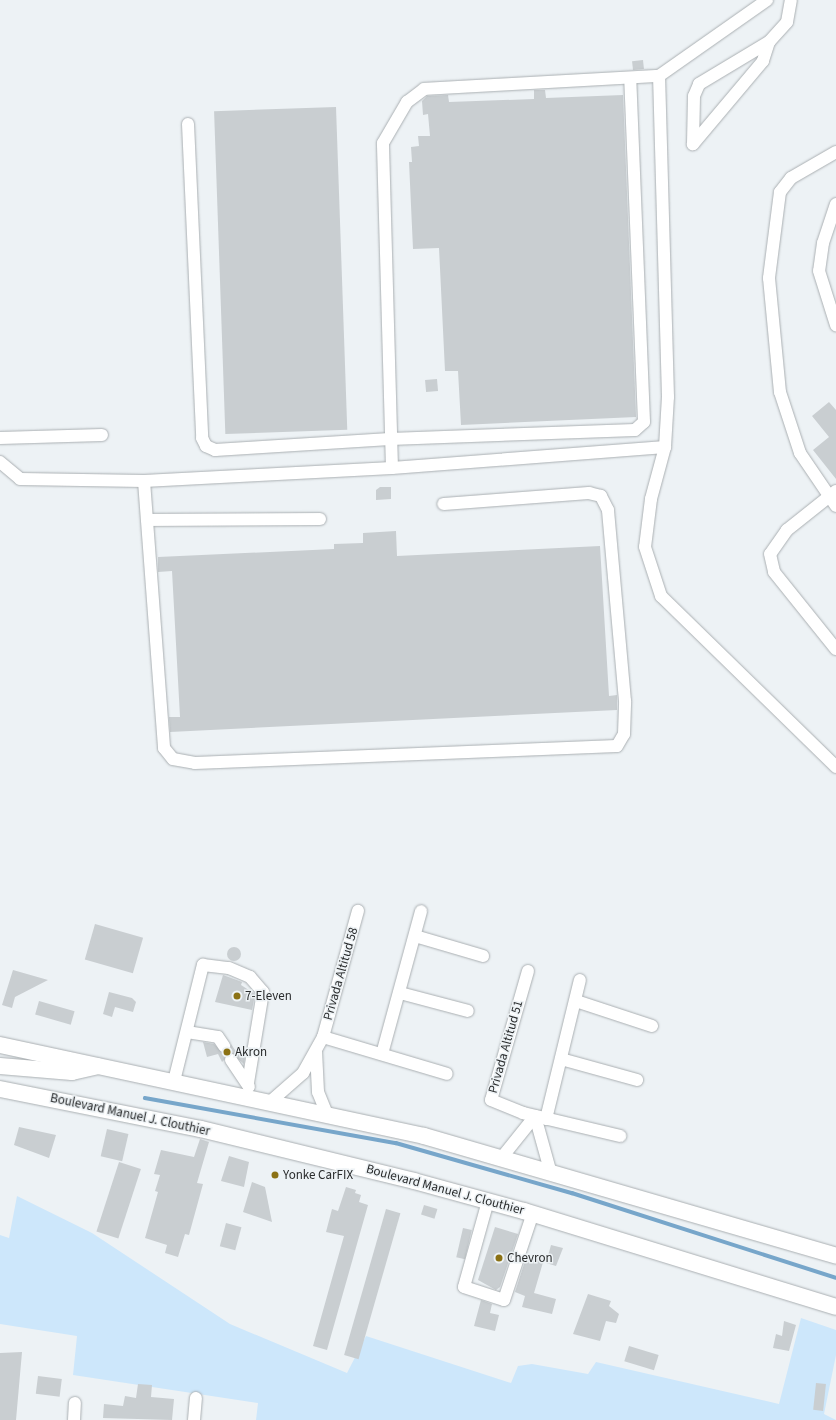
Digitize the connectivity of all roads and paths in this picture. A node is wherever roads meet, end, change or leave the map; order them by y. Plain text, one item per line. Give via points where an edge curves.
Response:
1 (767, 0) edge
2 (791, 0) edge
3 (769, 42) junction
4 (659, 76) junction
5 (630, 79) junction
6 (188, 124) dead end
7 (836, 152) edge
8 (836, 204) edge
9 (836, 232) edge
10 (823, 243) junction
11 (836, 325) edge
12 (102, 435) dead end
13 (0, 438) edge
14 (390, 439) junction
15 (665, 447) junction
16 (0, 462) edge
17 (392, 468) junction
18 (144, 481) junction
19 (833, 498) edge
20 (443, 504) dead end
21 (320, 519) dead end
22 (147, 520) junction
23 (836, 648) edge
24 (836, 767) edge
25 (358, 911) dead end
26 (421, 911) dead end
27 (415, 936) junction
28 (483, 956) dead end
29 (528, 971) dead end
30 (580, 980) dead end
31 (400, 993) junction
32 (576, 1001) junction
33 (468, 1011) dead end
34 (652, 1026) dead end
35 (187, 1032) junction
36 (323, 1037) junction
37 (0, 1045) edge
38 (224, 1046) dead end
39 (316, 1050) junction
40 (382, 1054) junction
41 (561, 1059) junction
42 (231, 1060) dead end
43 (101, 1065) junction
44 (0, 1066) edge
45 (447, 1074) dead end
46 (637, 1080) dead end
47 (174, 1081) junction
48 (0, 1089) edge
49 (250, 1091) junction
50 (270, 1102) junction
51 (327, 1114) junction
52 (541, 1118) junction
53 (620, 1136) dead end
54 (503, 1156) junction
55 (550, 1170) junction
56 (488, 1201) junction
57 (533, 1213) junction
58 (836, 1256) edge
59 (836, 1307) edge
60 (196, 1398) dead end
61 (75, 1403) dead end
62 (74, 1420) edge
63 (194, 1420) edge

1 - 4 street
2 - 3 street via 787,22
3 - 3 street via 699,84 694,96 693,144 763,61
4 - 5 street
4 - 15 street via 668,397
5 - 14 street via 424,89 407,102 393,122 383,143
5 - 14 street via 644,422 641,428
6 - 14 street via 202,438 206,446 215,450
7 - 19 street via 791,178 780,192 769,278 780,392 800,453
8 - 10 street
9 - 10 street
10 - 11 street via 819,271
12 - 13 street
14 - 17 street
15 - 17 street
15 - 24 street via 651,499 645,547 661,596
16 - 18 street via 20,479
17 - 18 street
18 - 22 street
19 - 23 street via 787,530 770,554 774,572
20 - 22 street via 589,493 601,496 608,510 625,701 624,734 617,746 195,763 173,759 164,748
21 - 22 street
25 - 36 street, Privada Altitud 58
26 - 27 street
27 - 28 street
27 - 31 street
29 - 52 street, Privada Altitud 51 via 490,1100
30 - 32 street
31 - 33 street
31 - 40 street
32 - 34 street
32 - 41 street
35 - 38 street via 218,1037
35 - 47 street
35 - 49 street via 203,965 229,968 250,977 263,992
36 - 39 street, Privada Altitud 58
36 - 40 street, Privada Altitud 58
37 - 43 main road
39 - 50 street, Privada Altitud 58 via 303,1073
39 - 51 street via 318,1092
40 - 45 street, Privada Altitud 58
41 - 46 street
41 - 52 street
42 - 49 street
43 - 44 main road via 72,1072
43 - 47 main road
47 - 49 main road
48 - 56 main road, Boulevard Manuel J. Clouthier via 253,1141
49 - 50 main road
50 - 51 main road
51 - 54 main road
52 - 53 street, Privada Altitud 51
52 - 54 street
52 - 55 street
54 - 55 main road
55 - 58 main road
56 - 57 main road, Boulevard Manuel J. Clouthier
56 - 57 street via 464,1287 504,1300
57 - 59 main road, Boulevard Manuel J. Clouthier
60 - 63 street
61 - 62 street

